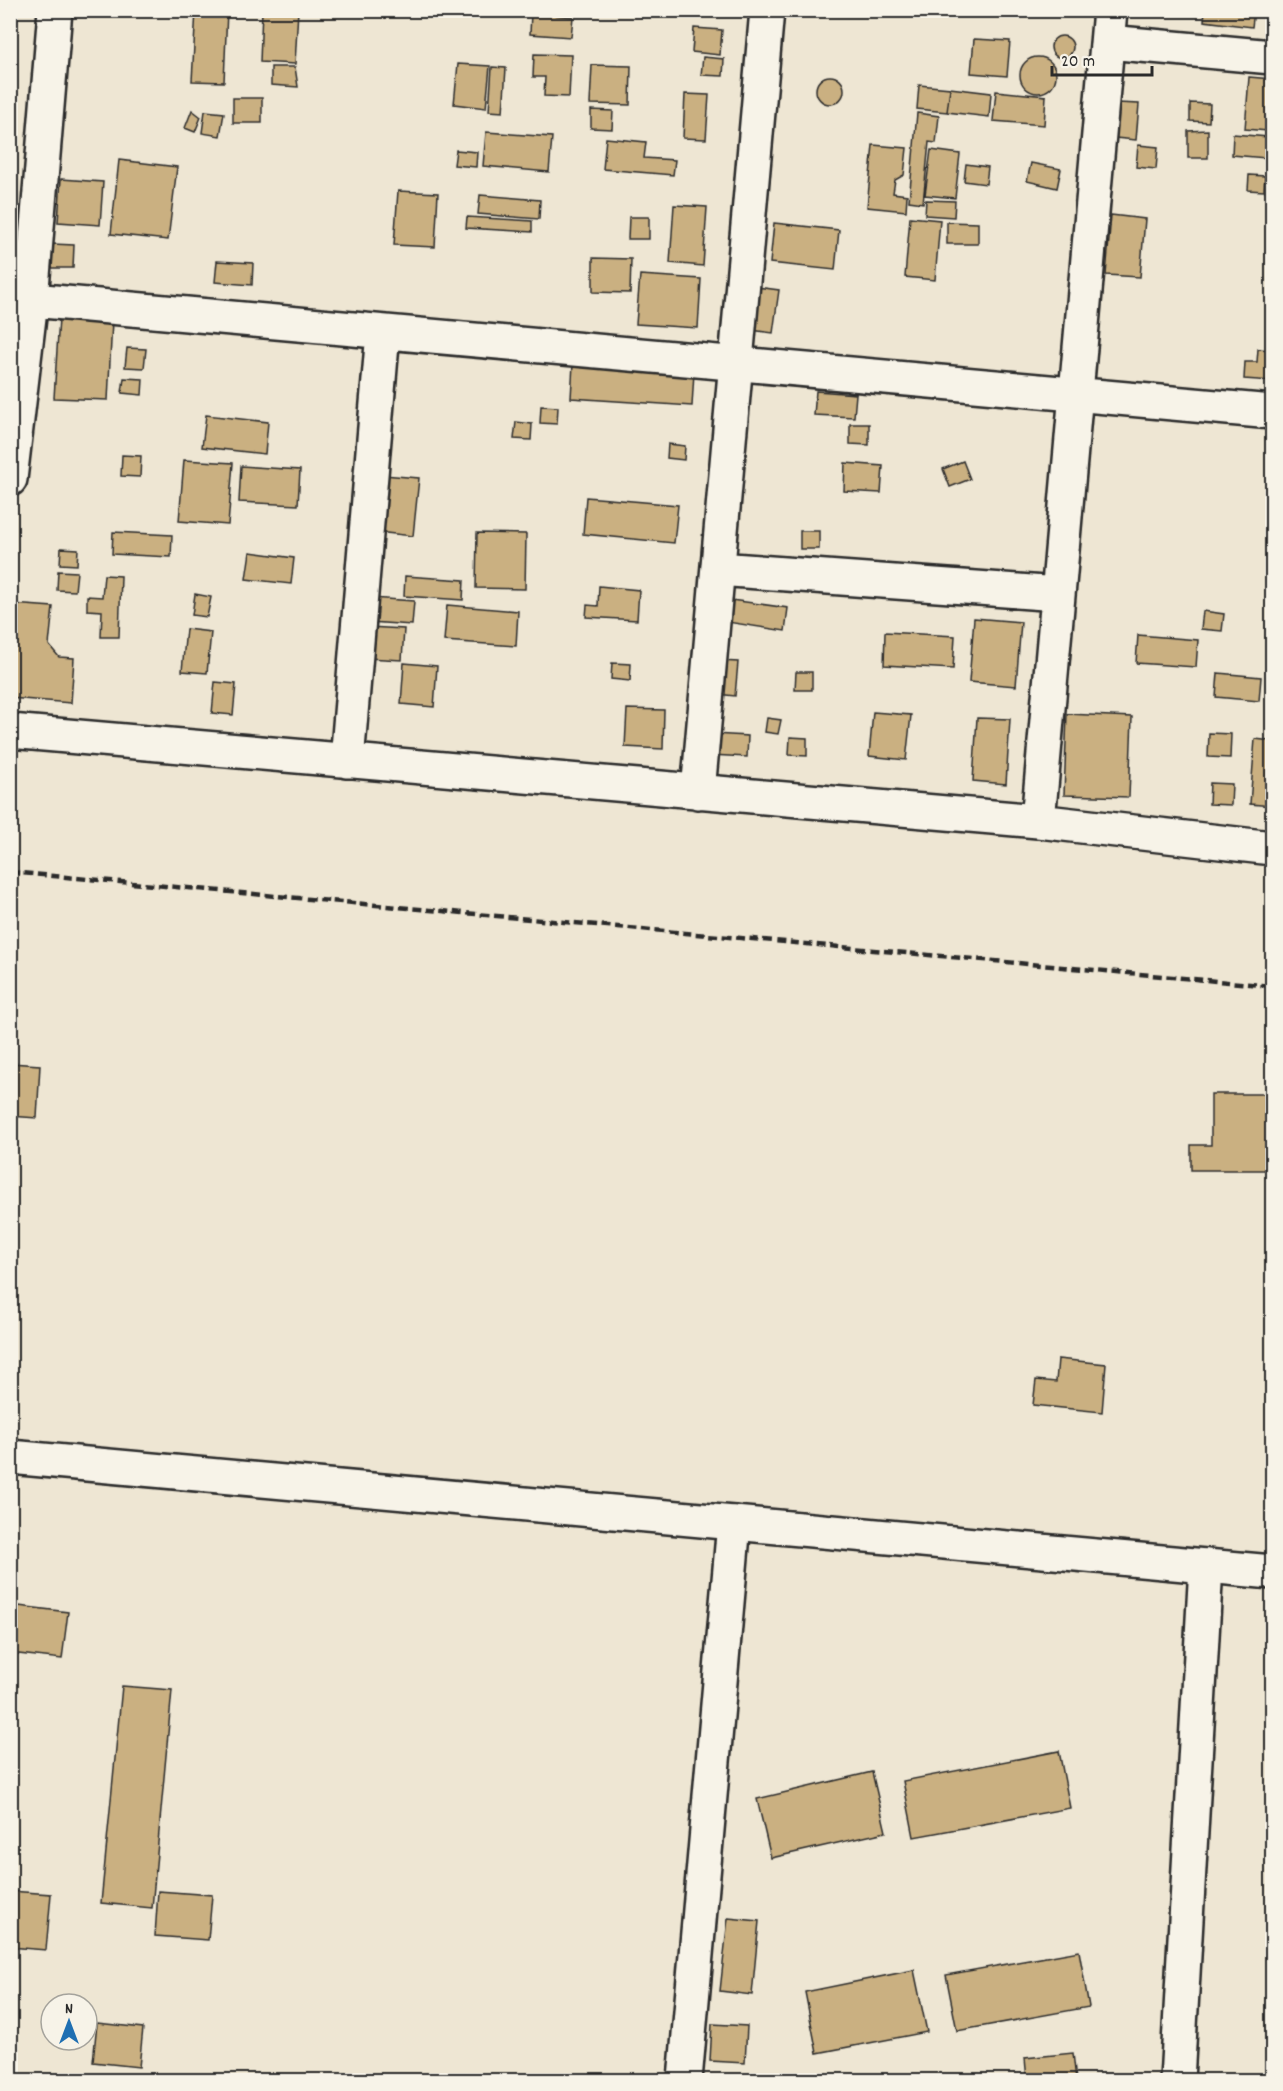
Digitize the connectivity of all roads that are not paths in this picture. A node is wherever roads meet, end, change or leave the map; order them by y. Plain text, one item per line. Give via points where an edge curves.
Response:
1 (55, 10) edge
2 (767, 10) edge
3 (1110, 10) edge
4 (1107, 42) junction
5 (1272, 57) edge
6 (21, 299) edge
7 (382, 332) junction
8 (736, 364) junction
9 (1076, 394) junction
10 (1272, 412) edge
11 (10, 479) edge
12 (718, 569) junction
13 (1058, 594) junction
14 (10, 731) edge
15 (347, 761) junction
16 (698, 792) junction
17 (1038, 821) junction
18 (1272, 848) edge
19 (10, 1457) edge
20 (734, 1523) junction
21 (1206, 1566) junction
22 (1272, 1572) edge
23 (685, 2080) edge
24 (1177, 2080) edge

1 - 6 street
2 - 8 street
3 - 4 street
4 - 5 street
4 - 9 street
6 - 7 street
6 - 11 street
7 - 8 street
7 - 15 street
8 - 9 street
8 - 12 street
9 - 10 street
9 - 13 street
12 - 13 street
12 - 16 street
13 - 17 street
14 - 15 street
15 - 16 street
16 - 17 street
17 - 18 street
19 - 20 street
20 - 21 street
20 - 23 street
21 - 22 street
21 - 24 street

